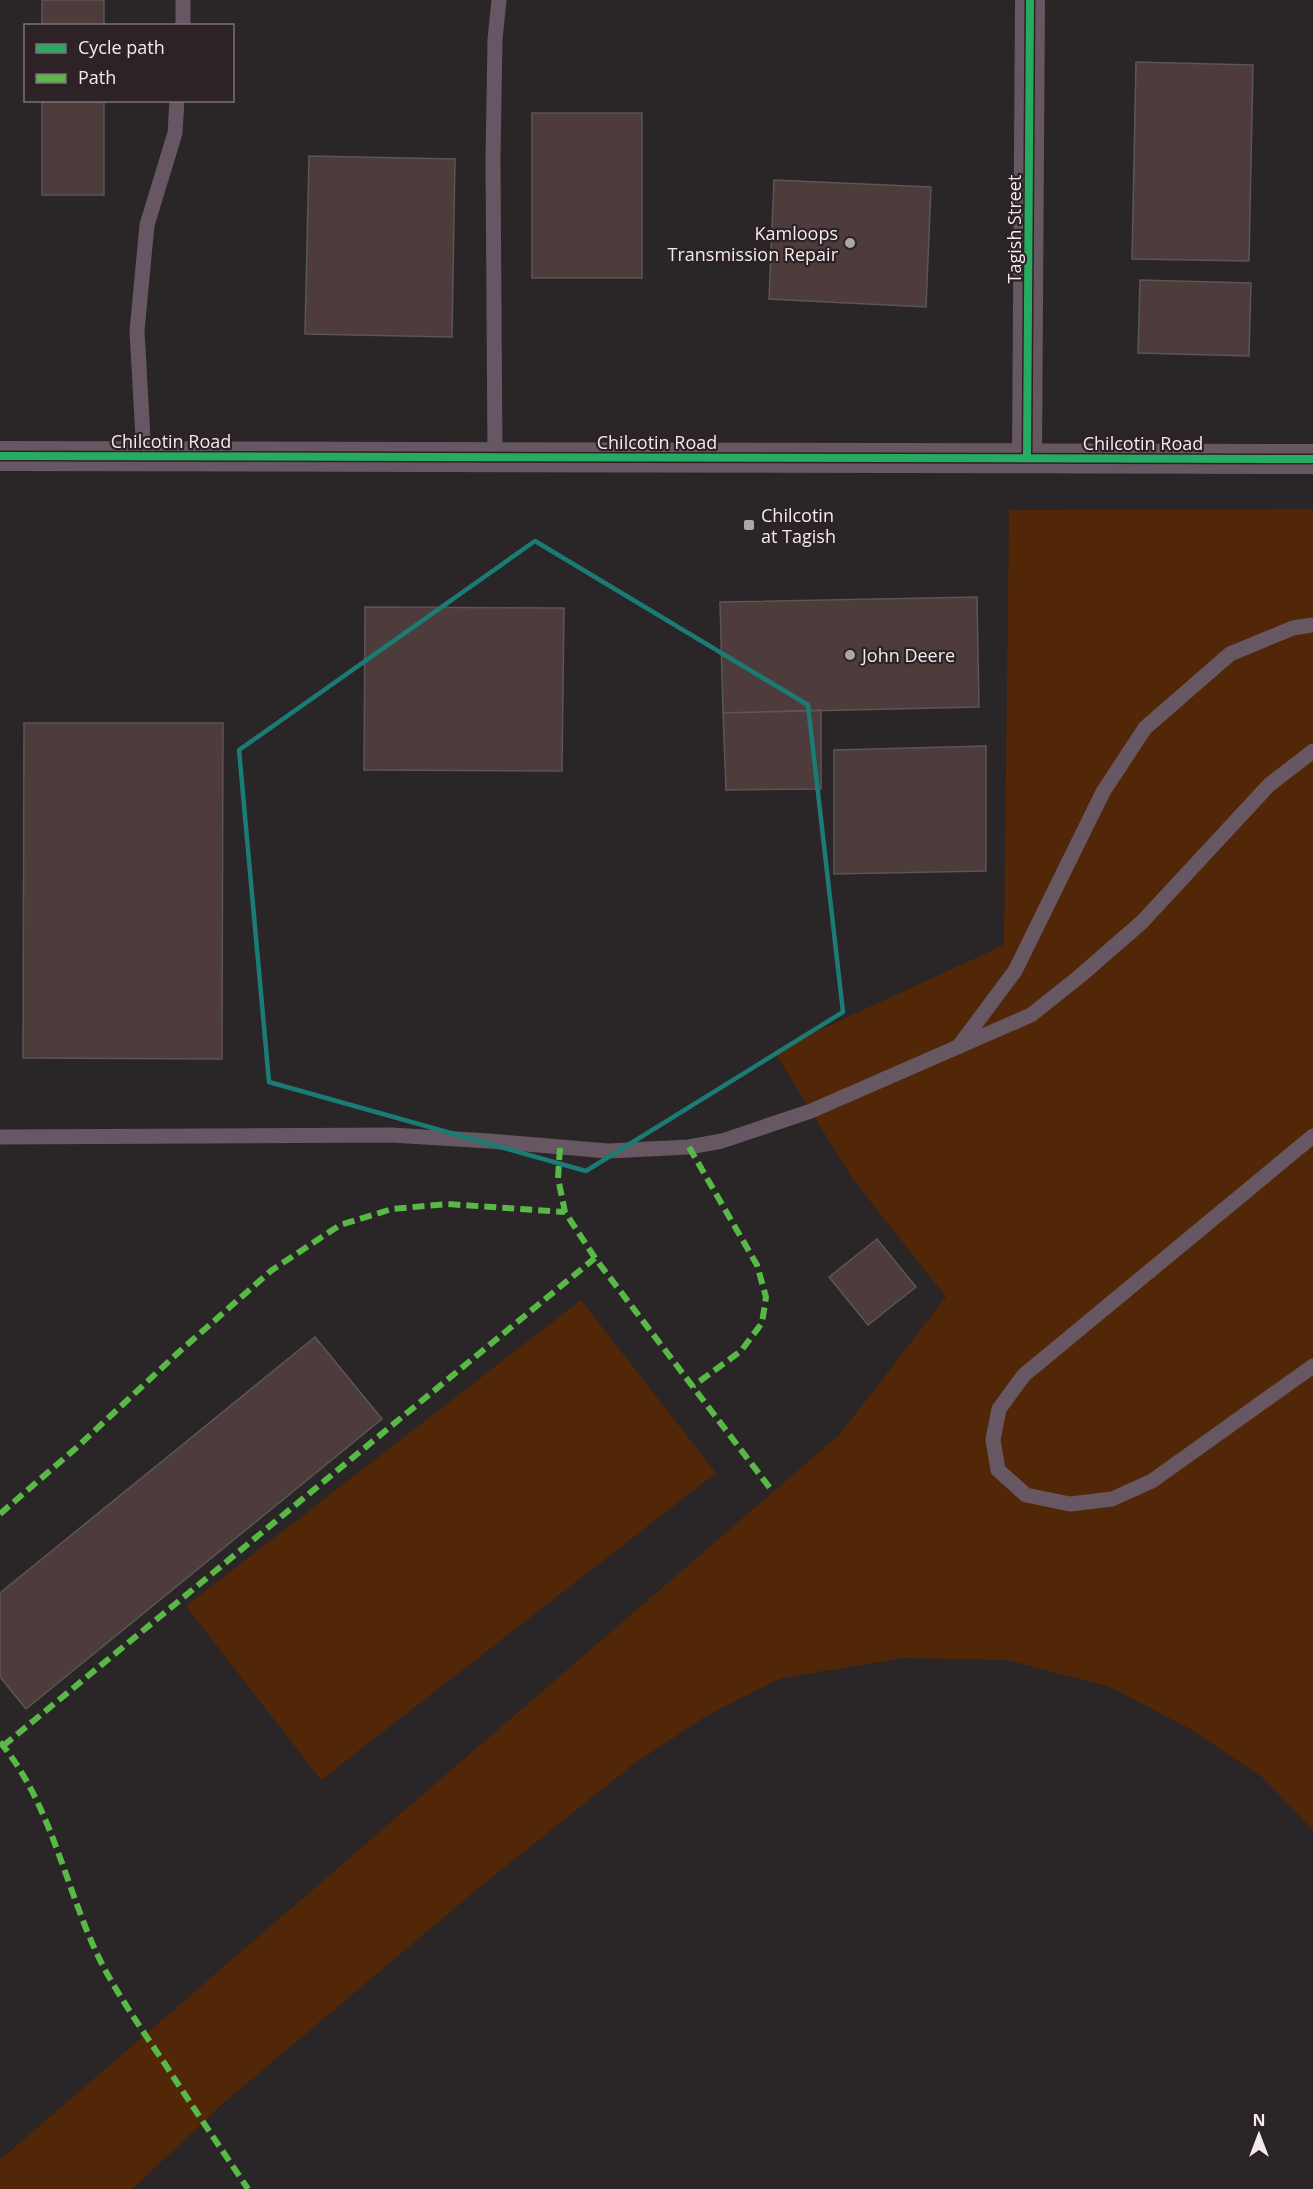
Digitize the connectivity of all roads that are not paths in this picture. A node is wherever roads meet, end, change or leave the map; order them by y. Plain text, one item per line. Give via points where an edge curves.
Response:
1 (183, 0) edge
2 (499, 0) edge
3 (1030, 0) edge
4 (183, 24) edge
5 (177, 102) edge
6 (0, 456) edge
7 (144, 456) junction
8 (495, 457) junction
9 (1027, 458) junction
10 (1313, 459) edge
11 (1313, 625) edge
12 (1313, 751) edge
13 (957, 1048) junction
14 (1313, 1136) edge
15 (0, 1137) edge
16 (1313, 1366) edge

1 - 4 lane
2 - 8 lane via 493,159
3 - 9 street, Tagish Street
5 - 7 lane via 174,133 147,225 136,331
6 - 7 street, Chilcotin Road
7 - 8 street, Chilcotin Road
8 - 9 street, Chilcotin Road
9 - 10 street, Chilcotin Road
11 - 13 lane via 1293,628 1230,654 1145,728 1103,792 1015,971
12 - 13 lane via 1269,785 1142,922 1080,976 1031,1015
13 - 15 lane via 811,1111 722,1142 680,1148 608,1151 391,1136
14 - 16 lane via 1024,1375 999,1409 993,1440 998,1470 1026,1495 1070,1504 1112,1499 1152,1481

